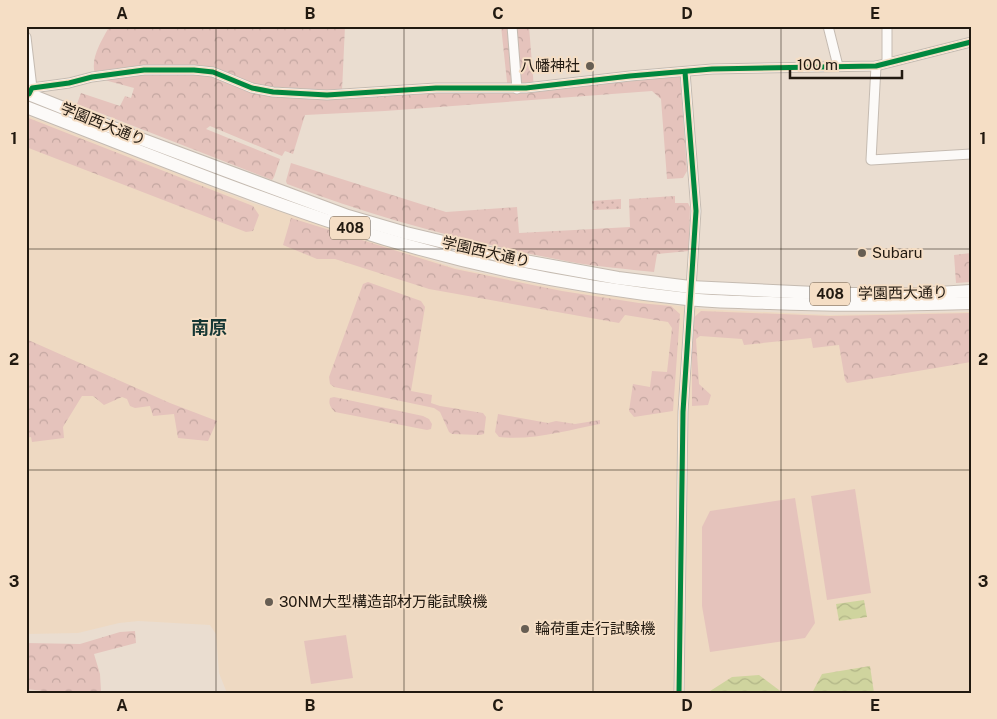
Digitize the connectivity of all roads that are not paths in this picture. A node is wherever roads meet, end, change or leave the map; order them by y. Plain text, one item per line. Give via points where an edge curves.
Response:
1 (512, 26) edge
2 (828, 26) edge
3 (887, 26) edge
4 (26, 37) edge
5 (971, 42) edge
6 (887, 62) junction
7 (838, 66) junction
8 (876, 66) junction
9 (685, 72) junction
10 (517, 89) junction
11 (28, 96) edge
12 (971, 154) edge
13 (971, 291) edge
14 (689, 293) junction
15 (917, 299) junction
16 (971, 303) edge
17 (679, 693) edge

1 - 10 street
2 - 7 street
3 - 6 street
4 - 11 street
5 - 6 street
6 - 8 street
7 - 8 street
7 - 9 street
8 - 12 street via 871,160
9 - 10 street
9 - 14 street via 696,211
10 - 11 street via 436,88 327,95 257,90 213,72 144,70 92,77
11 - 14 highway, 学園西大通り / 408 via 271,201 357,230 575,283
13 - 15 highway, 学園西大通り / 408
14 - 15 highway, 学園西大通り / 408 via 837,306
14 - 17 street via 683,412
15 - 16 highway, 学園西大通り / 408

